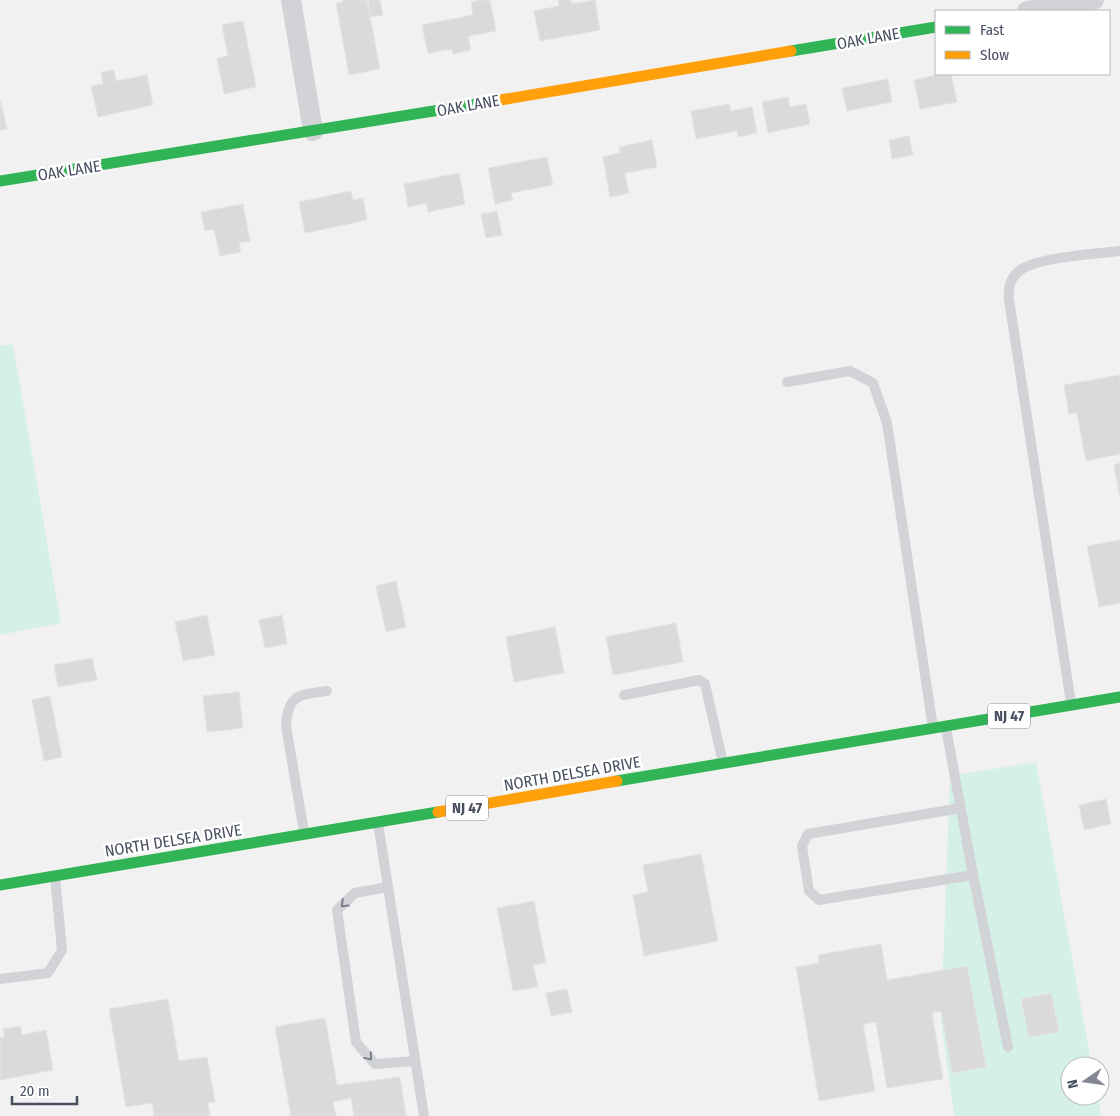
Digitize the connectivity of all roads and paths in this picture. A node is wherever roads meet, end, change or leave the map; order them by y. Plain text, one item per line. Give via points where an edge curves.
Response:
1 (291, 0) edge
2 (1094, 0) edge
3 (1033, 10) edge
4 (935, 27) edge
5 (313, 132) junction
6 (0, 181) edge
7 (1120, 251) edge
8 (787, 382) dead end
9 (327, 691) dead end
10 (624, 695) dead end
11 (1120, 697) edge
12 (1072, 706) junction
13 (946, 727) junction
14 (933, 729) junction
15 (724, 764) junction
16 (960, 808) junction
17 (378, 822) junction
18 (305, 835) junction
19 (973, 874) junction
20 (55, 876) junction
21 (0, 885) edge
22 (388, 886) junction
23 (0, 979) edge
24 (1008, 1047) dead end
25 (415, 1061) junction
26 (424, 1116) edge

1 - 5 street
2 - 3 street
4 - 5 main road, OAK LANE
5 - 6 main road, OAK LANE
7 - 12 lane via 1040,263 1018,271 1008,285 1047,560
8 - 14 lane via 850,371 873,383 887,423
9 - 18 lane via 302,694 293,699 287,710 286,726
10 - 15 lane via 699,680 705,684
11 - 12 main road, NORTH DELSEA DRIVE / NJ 47
12 - 13 main road, NORTH DELSEA DRIVE / NJ 47
13 - 14 main road, NORTH DELSEA DRIVE / NJ 47
13 - 16 lane
14 - 15 main road, NORTH DELSEA DRIVE / NJ 47
15 - 17 main road, NORTH DELSEA DRIVE / NJ 47
16 - 19 lane
16 - 19 lane via 808,834 802,846 810,891 819,900
17 - 18 main road, NORTH DELSEA DRIVE / NJ 47
17 - 22 lane
18 - 20 main road, NORTH DELSEA DRIVE / NJ 47
19 - 24 lane
20 - 21 main road, NORTH DELSEA DRIVE / NJ 47
20 - 23 lane via 62,950 48,973
22 - 25 lane
22 -> 25 lane via 355,893 337,910 356,1042 374,1064
25 - 26 lane

